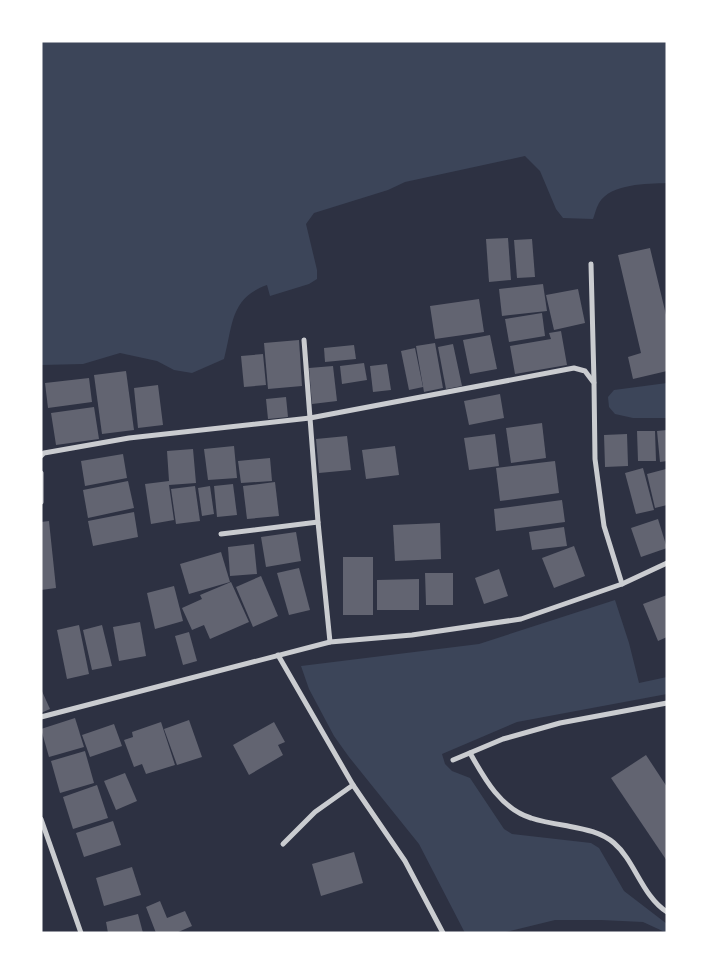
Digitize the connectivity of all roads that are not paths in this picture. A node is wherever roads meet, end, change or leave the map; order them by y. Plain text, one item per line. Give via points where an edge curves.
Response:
1 (591, 264) dead end
2 (304, 340) dead end
3 (594, 383) junction
4 (310, 418) junction
5 (41, 456) edge
6 (41, 473) edge
7 (41, 502) edge
8 (318, 522) junction
9 (221, 534) dead end
10 (667, 563) edge
11 (622, 584) junction
12 (330, 642) junction
13 (278, 655) junction
14 (667, 703) edge
15 (41, 717) edge
16 (470, 753) junction
17 (453, 760) dead end
18 (353, 785) junction
19 (41, 819) edge
20 (283, 844) dead end
21 (667, 912) edge
22 (81, 933) edge
23 (443, 933) edge

1 - 3 street
2 - 4 street
3 - 4 street via 585,371 574,368
3 - 11 street via 594,459 604,526
4 - 5 street via 129,438
4 - 8 street
6 - 7 street
8 - 9 street
8 - 12 street
10 - 11 street
11 - 12 street via 521,619 412,635
12 - 13 street
13 - 15 street
13 - 18 street
14 - 16 street via 560,723 503,739
16 - 17 street
16 - 21 street via 485,779 514,810 529,818 586,829 615,844 654,900
18 - 20 street via 315,812
18 - 23 street via 405,861
19 - 22 street

